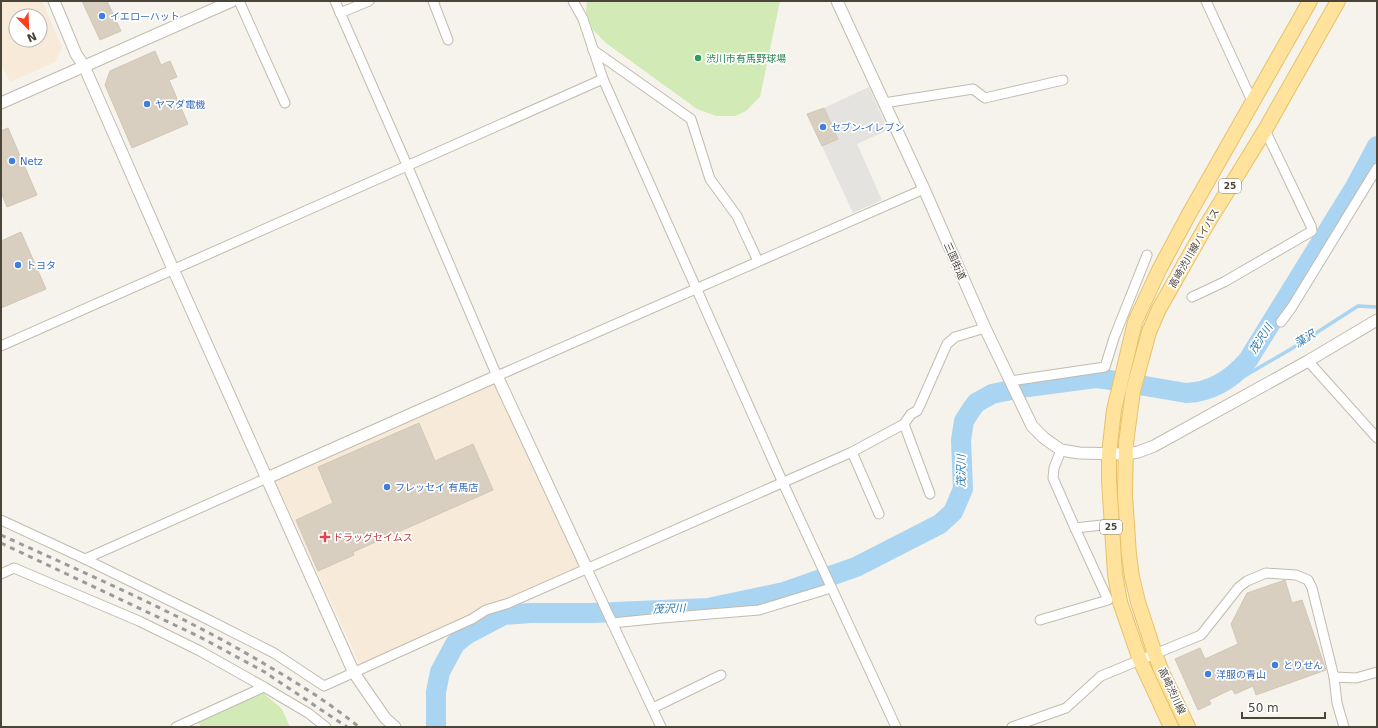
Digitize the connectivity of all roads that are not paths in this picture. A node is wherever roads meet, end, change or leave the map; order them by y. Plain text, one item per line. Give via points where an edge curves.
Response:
1 (54, 1) edge
2 (239, 1) edge
3 (335, 1) edge
4 (369, 1) edge
5 (433, 1) edge
6 (573, 1) edge
7 (837, 1) edge
8 (1206, 1) edge
9 (1310, 1) edge
10 (1338, 1) edge
11 (227, 2) edge
12 (340, 13) junction
13 (448, 40) dead end
14 (593, 50) junction
15 (84, 66) junction
16 (603, 79) junction
17 (1062, 80) dead end
18 (1, 103) edge
19 (884, 103) junction
20 (1253, 103) junction
21 (285, 104) dead end
22 (1264, 130) junction
23 (407, 165) junction
24 (1377, 168) edge
25 (924, 189) junction
26 (1147, 255) dead end
27 (758, 261) junction
28 (173, 269) junction
29 (697, 288) junction
30 (1192, 296) dead end
31 (1377, 320) edge
32 (1280, 322) dead end
33 (985, 328) junction
34 (1, 346) edge
35 (1308, 361) junction
36 (497, 376) junction
37 (1010, 381) junction
38 (904, 424) junction
39 (1377, 438) edge
40 (1061, 450) junction
41 (852, 452) junction
42 (1109, 454) junction
43 (1126, 454) junction
44 (267, 478) junction
45 (783, 483) junction
46 (930, 494) dead end
47 (879, 514) dead end
48 (1, 520) edge
49 (1111, 524) junction
50 (1075, 528) junction
51 (85, 559) junction
52 (587, 569) junction
53 (1, 574) edge
54 (830, 587) junction
55 (1040, 620) dead end
56 (612, 623) junction
57 (1155, 654) junction
58 (1140, 660) junction
59 (1377, 672) edge
60 (354, 673) junction
61 (721, 675) dead end
62 (1334, 677) junction
63 (264, 687) junction
64 (652, 708) junction
65 (176, 727) edge
66 (326, 727) edge
67 (395, 727) edge
68 (662, 727) edge
69 (896, 727) edge
70 (1012, 727) edge
71 (1171, 727) edge
72 (1188, 727) edge
73 (1344, 727) edge

1 - 15 street via 76,54
2 - 21 street
3 - 12 street
4 - 12 street
5 - 13 street
6 - 14 street via 583,19
7 - 19 street, 三国街道
8 - 20 street
9 - 20 main road, 高崎渋川線バイパス / 25
10 - 22 main road, 高崎渋川線バイパス / 25
11 - 15 street
12 - 23 street
14 - 16 street
14 - 27 street via 691,119 710,179 737,216
15 - 18 street
15 - 28 street
16 - 23 street
16 - 29 street
17 - 19 street via 985,98 973,89
19 - 25 street, 三国街道
20 - 42 main road, 高崎渋川線バイパス / 25 via 1189,214 1135,322 1118,391
22 - 30 street via 1312,231 1224,282
22 - 43 main road, 高崎渋川線バイパス / 25 via 1206,226 1159,309 1149,332 1133,391
23 - 28 street
23 - 36 street
24 - 32 street via 1292,308
25 - 27 street
25 - 33 street, 三国街道
26 - 37 street via 1105,367
27 - 29 street
28 - 34 street
28 - 44 street
29 - 36 street
29 - 45 street
31 - 35 street, 三国街道
33 - 37 street, 三国街道
33 - 38 street via 955,337 947,344 920,405
35 - 39 street
35 - 43 street, 三国街道 via 1154,446
36 - 44 street
36 - 52 street
37 - 40 street, 三国街道 via 1032,426
38 - 41 street
38 - 46 street
40 - 42 street, 三国街道 via 1079,454
40 - 50 street via 1053,478
41 - 45 street
41 - 47 street
42 - 43 street, 三国街道
42 - 49 main road, 25
43 - 57 main road, 25 via 1125,495 1132,577
44 - 51 street
44 - 60 street
45 - 52 street
45 - 54 street
48 - 51 street
49 - 50 street
49 - 58 main road, 25 via 1120,602
50 - 55 street via 1108,600
51 - 60 street via 274,653 324,686
52 - 56 street
52 - 60 street via 509,603 486,610 472,619
53 - 63 street via 14,568 139,621
54 - 56 street via 758,610
54 - 69 street
56 - 64 street
57 - 58 street
57 - 62 street via 1201,635 1239,587 1247,581 1266,573 1296,575 1308,580 1312,588
57 - 72 main road, 高崎渋川線 / 25
58 - 70 street via 1101,676 1066,708
58 - 71 main road, 高崎渋川線 / 25
59 - 62 street via 1356,678
60 - 67 street via 385,718
61 - 64 street
62 - 73 street via 1337,703
63 - 65 street
63 - 66 street via 308,713
64 - 68 street

